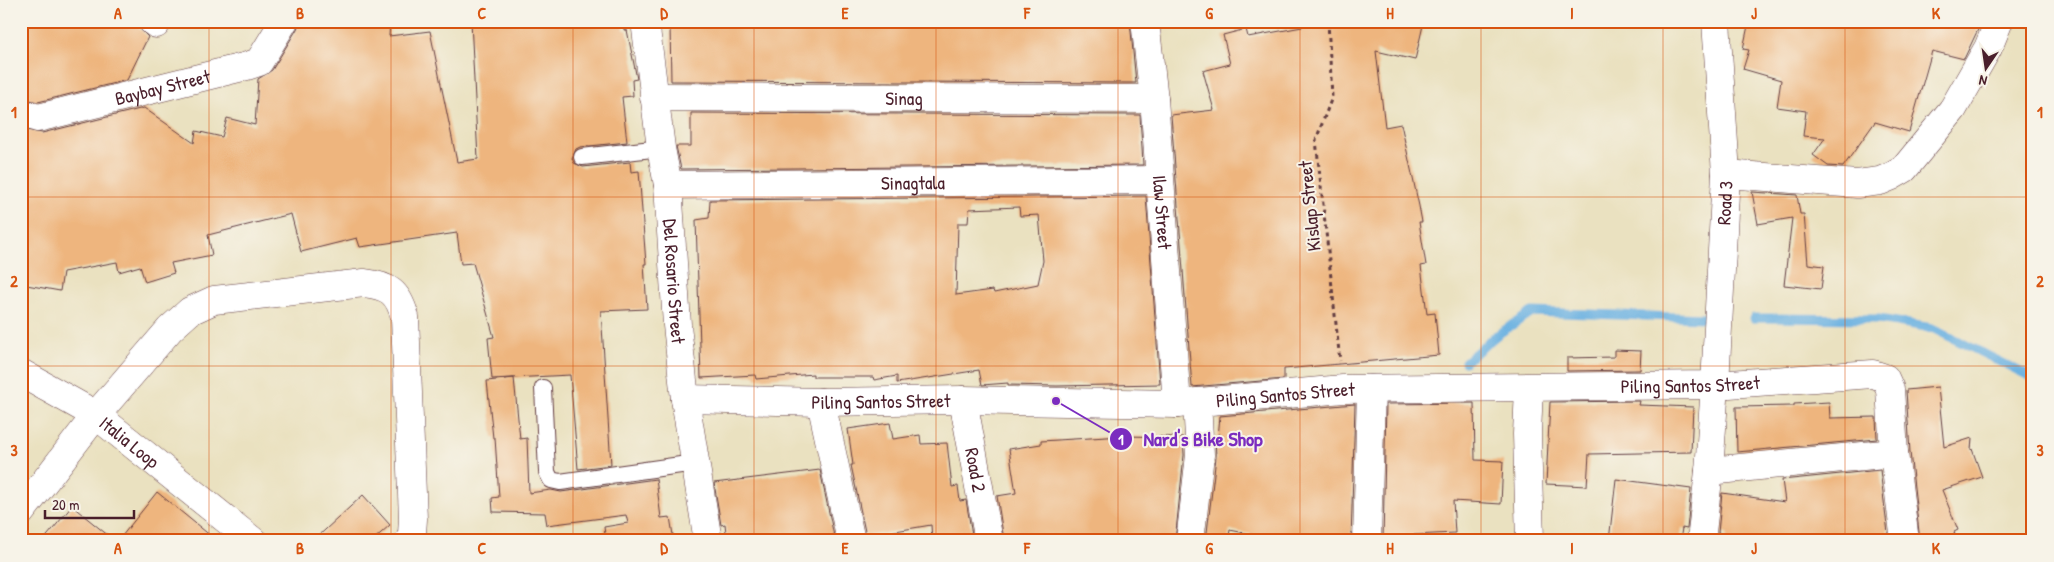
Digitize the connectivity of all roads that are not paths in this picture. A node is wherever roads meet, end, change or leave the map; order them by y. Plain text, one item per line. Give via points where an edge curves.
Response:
1 (284, 21) edge
2 (645, 21) edge
3 (1145, 21) edge
4 (1716, 21) edge
5 (1999, 21) edge
6 (654, 97) junction
7 (1154, 99) junction
8 (21, 113) edge
9 (661, 148) junction
10 (582, 157) dead end
11 (1726, 174) junction
12 (1158, 180) junction
13 (668, 185) junction
14 (21, 373) edge
15 (1715, 385) junction
16 (543, 388) dead end
17 (1529, 388) junction
18 (1371, 389) junction
19 (685, 399) junction
20 (963, 400) junction
21 (821, 402) junction
22 (1187, 403) junction
23 (96, 415) junction
24 (1894, 453) junction
25 (695, 463) junction
26 (1709, 471) junction
27 (21, 512) edge
28 (253, 541) edge
29 (409, 541) edge
30 (708, 541) edge
31 (851, 541) edge
32 (990, 541) edge
33 (1190, 541) edge
34 (1367, 541) edge
35 (1530, 541) edge
36 (1701, 541) edge
37 (1905, 541) edge

1 - 8 street, Baybay Street via 259,62 38,118
2 - 6 street, Del Rosario Street
3 - 7 street, Ilaw Street
4 - 11 street, Road 3
5 - 11 street via 1988,48 1953,109 1904,169 1892,176 1857,184
6 - 7 street, Sinag
6 - 9 street, Del Rosario Street
7 - 12 street, Ilaw Street
9 - 10 lane
9 - 13 street, Del Rosario Street
11 - 15 street, Road 3
12 - 13 street, Sinagtala
12 - 22 street, Ilaw Street
13 - 19 street, Del Rosario Street
14 - 23 street, Italia Loop
15 - 17 street, Piling Santos Street
15 - 24 street, Piling Santos Street via 1873,374 1884,378 1890,389
15 - 26 street, Road 3
16 - 25 lane via 550,480 560,482
17 - 18 street, Piling Santos Street
17 - 35 street
18 - 22 street, Piling Santos Street
18 - 34 street
19 - 21 street, Piling Santos Street
19 - 25 street, Del Rosario Street
20 - 21 street, Piling Santos Street
20 - 22 street, Piling Santos Street
20 - 32 street, Road 2
21 - 31 street
22 - 33 street, Ilaw Street via 1200,454
23 - 27 street
23 - 28 street, Italia Loop
23 - 29 street via 170,329 200,306 224,299 364,283 393,291 405,316 413,519
24 - 26 street
24 - 37 street
25 - 30 street, Del Rosario Street
26 - 36 street, Road 3

